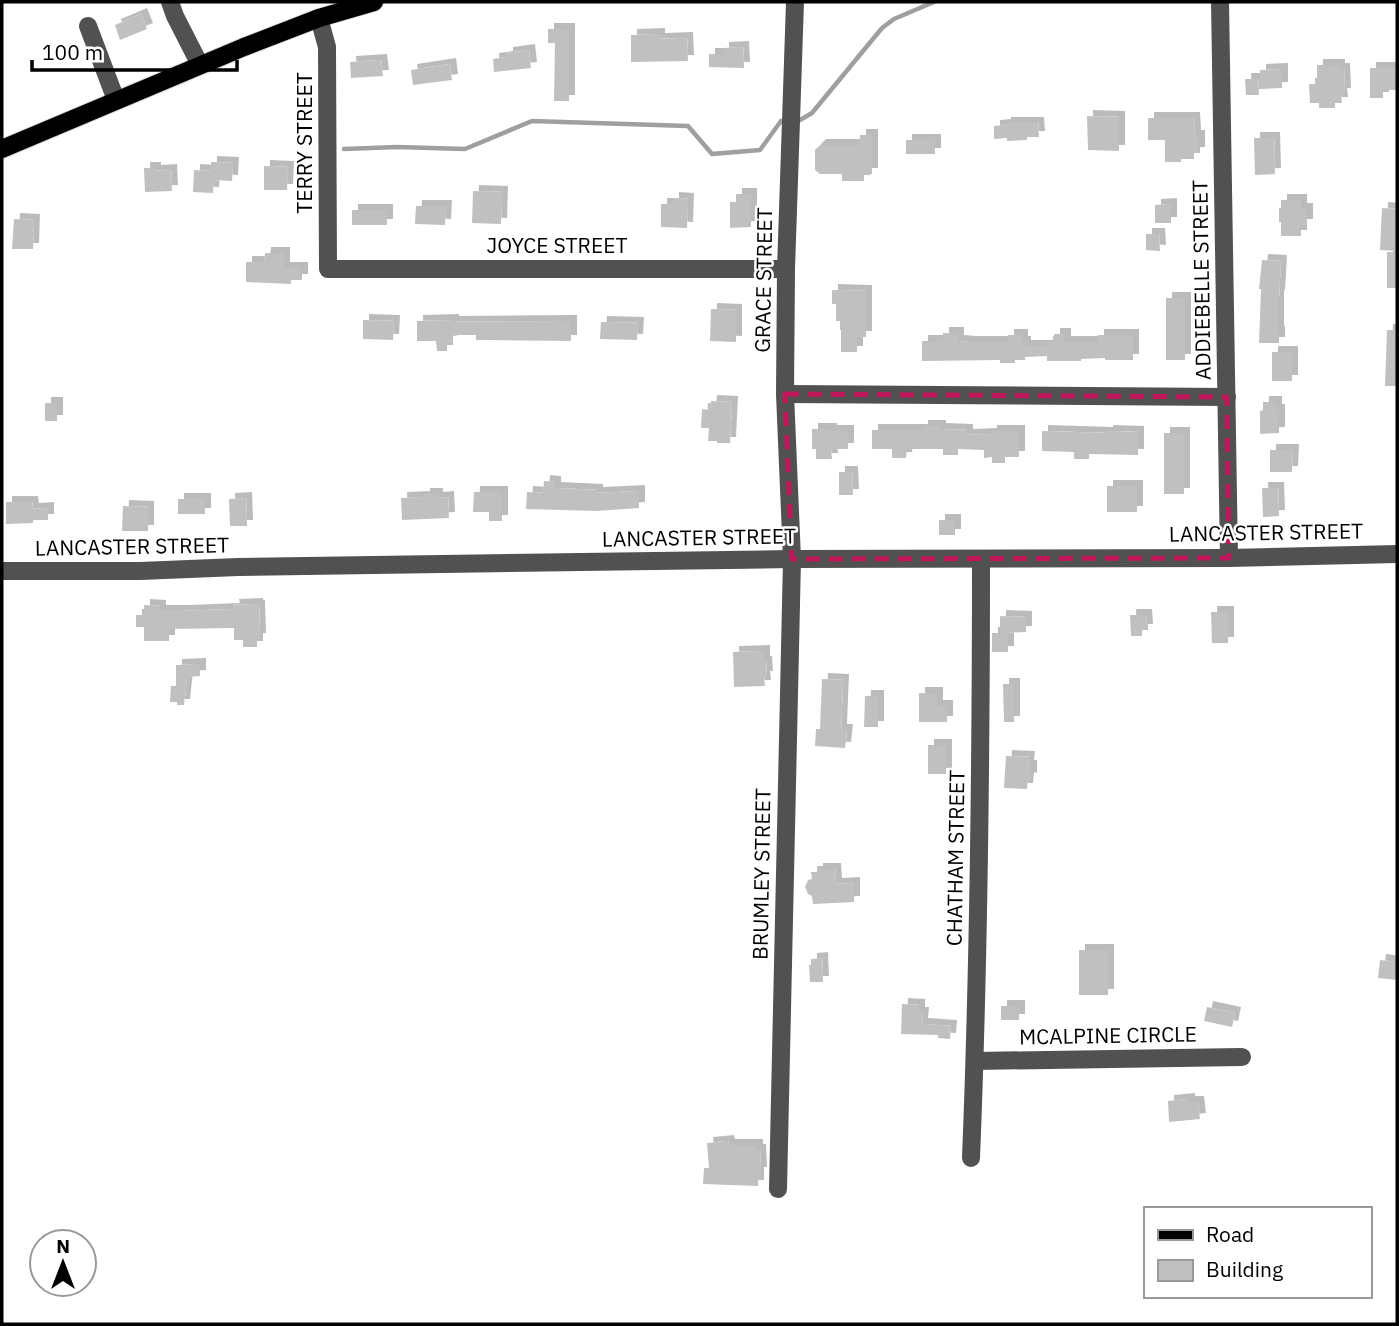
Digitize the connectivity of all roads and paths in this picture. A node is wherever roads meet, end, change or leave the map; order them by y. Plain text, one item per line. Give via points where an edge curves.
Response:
1 (170, 2) edge
2 (374, 2) edge
3 (795, 2) edge
4 (1220, 2) edge
5 (320, 18) junction
6 (88, 26) dead end
7 (200, 65) junction
8 (116, 100) junction
9 (2, 149) edge
10 (786, 268) junction
11 (328, 269) joint
12 (785, 394) junction
13 (1227, 397) junction
14 (1397, 554) edge
15 (1229, 558) junction
16 (792, 559) junction
17 (981, 559) junction
18 (2, 571) edge
19 (1242, 1057) dead end
20 (975, 1061) junction
21 (971, 1158) dead end
22 (778, 1189) dead end

1 - 7 street
2 - 5 main road
3 - 10 street, GRACE STREET
4 - 13 street, ADDIEBELLE STREET
5 - 7 main road
5 - 11 street, TERRY STREET via 327,47
6 - 8 street
7 - 8 main road
8 - 9 main road
10 - 11 street, JOYCE STREET
10 - 12 street, GRACE STREET
12 - 13 street
12 - 16 street, GRACE STREET
13 - 15 street, ADDIEBELLE STREET
14 - 15 street, LANCASTER STREET
15 - 17 street, LANCASTER STREET
16 - 17 street, LANCASTER STREET
16 - 18 street, LANCASTER STREET
16 - 22 street, BRUMLEY STREET
17 - 20 street, CHATHAM STREET
19 - 20 street, MCALPINE CIRCLE
20 - 21 street, CHATHAM STREET

